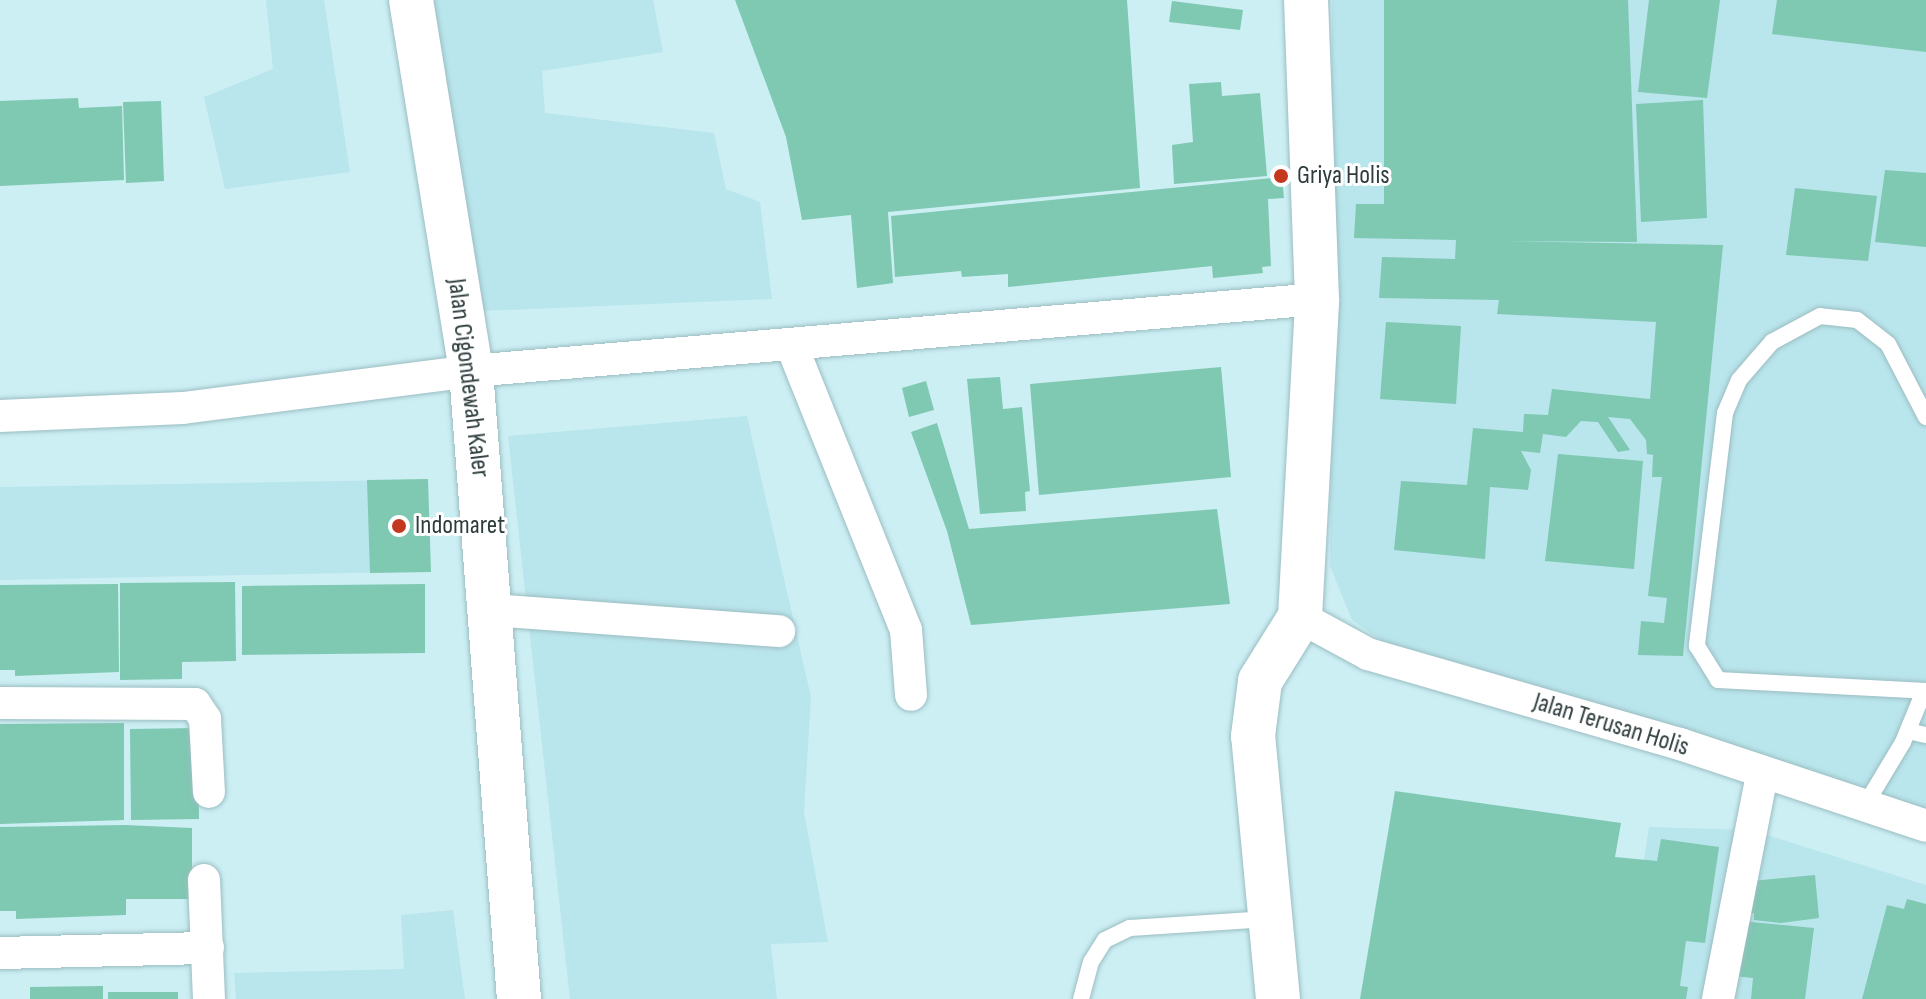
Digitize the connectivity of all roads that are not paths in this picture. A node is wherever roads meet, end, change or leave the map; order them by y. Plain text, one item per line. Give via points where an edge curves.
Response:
1 (411, 0) edge
2 (1306, 0) edge
3 (1317, 299) junction
4 (791, 344) junction
5 (471, 371) junction
6 (0, 416) edge
7 (1926, 417) edge
8 (491, 610) junction
9 (1300, 617) junction
10 (779, 631) dead end
11 (1925, 691) edge
12 (911, 695) dead end
13 (0, 703) edge
14 (1908, 731) junction
15 (1926, 735) edge
16 (1762, 775) junction
17 (209, 792) dead end
18 (1864, 807) junction
19 (1926, 826) edge
20 (204, 880) dead end
21 (1270, 918) junction
22 (208, 948) junction
23 (0, 953) edge
24 (209, 999) edge
25 (519, 999) edge
26 (1081, 999) edge
27 (1278, 999) edge
28 (1718, 999) edge

1 - 5 main road, Jalan Cigondewah Kaler
2 - 3 main road
3 - 4 street
3 - 9 main road
4 - 5 street
4 - 12 street via 906,630
5 - 6 street via 183,408
5 - 8 main road, Jalan Cigondewah Kaler
7 - 11 lane via 1888,344 1857,320 1820,316 1772,342 1739,380 1725,413 1697,646 1718,680
8 - 10 street
8 - 25 main road, Jalan Cigondewah Kaler
9 - 16 street, Jalan Terusan Holis via 1368,654 1680,744
9 - 21 main road via 1260,681 1253,736
11 - 14 lane
13 - 17 street via 195,704 205,719
14 - 15 lane
14 - 18 lane
16 - 18 street, Jalan Terusan Holis
16 - 28 street
18 - 19 street, Jalan Terusan Holis
20 - 22 street
21 - 26 lane via 1130,928 1105,940 1091,962
21 - 27 main road
22 - 23 street
22 - 24 street

